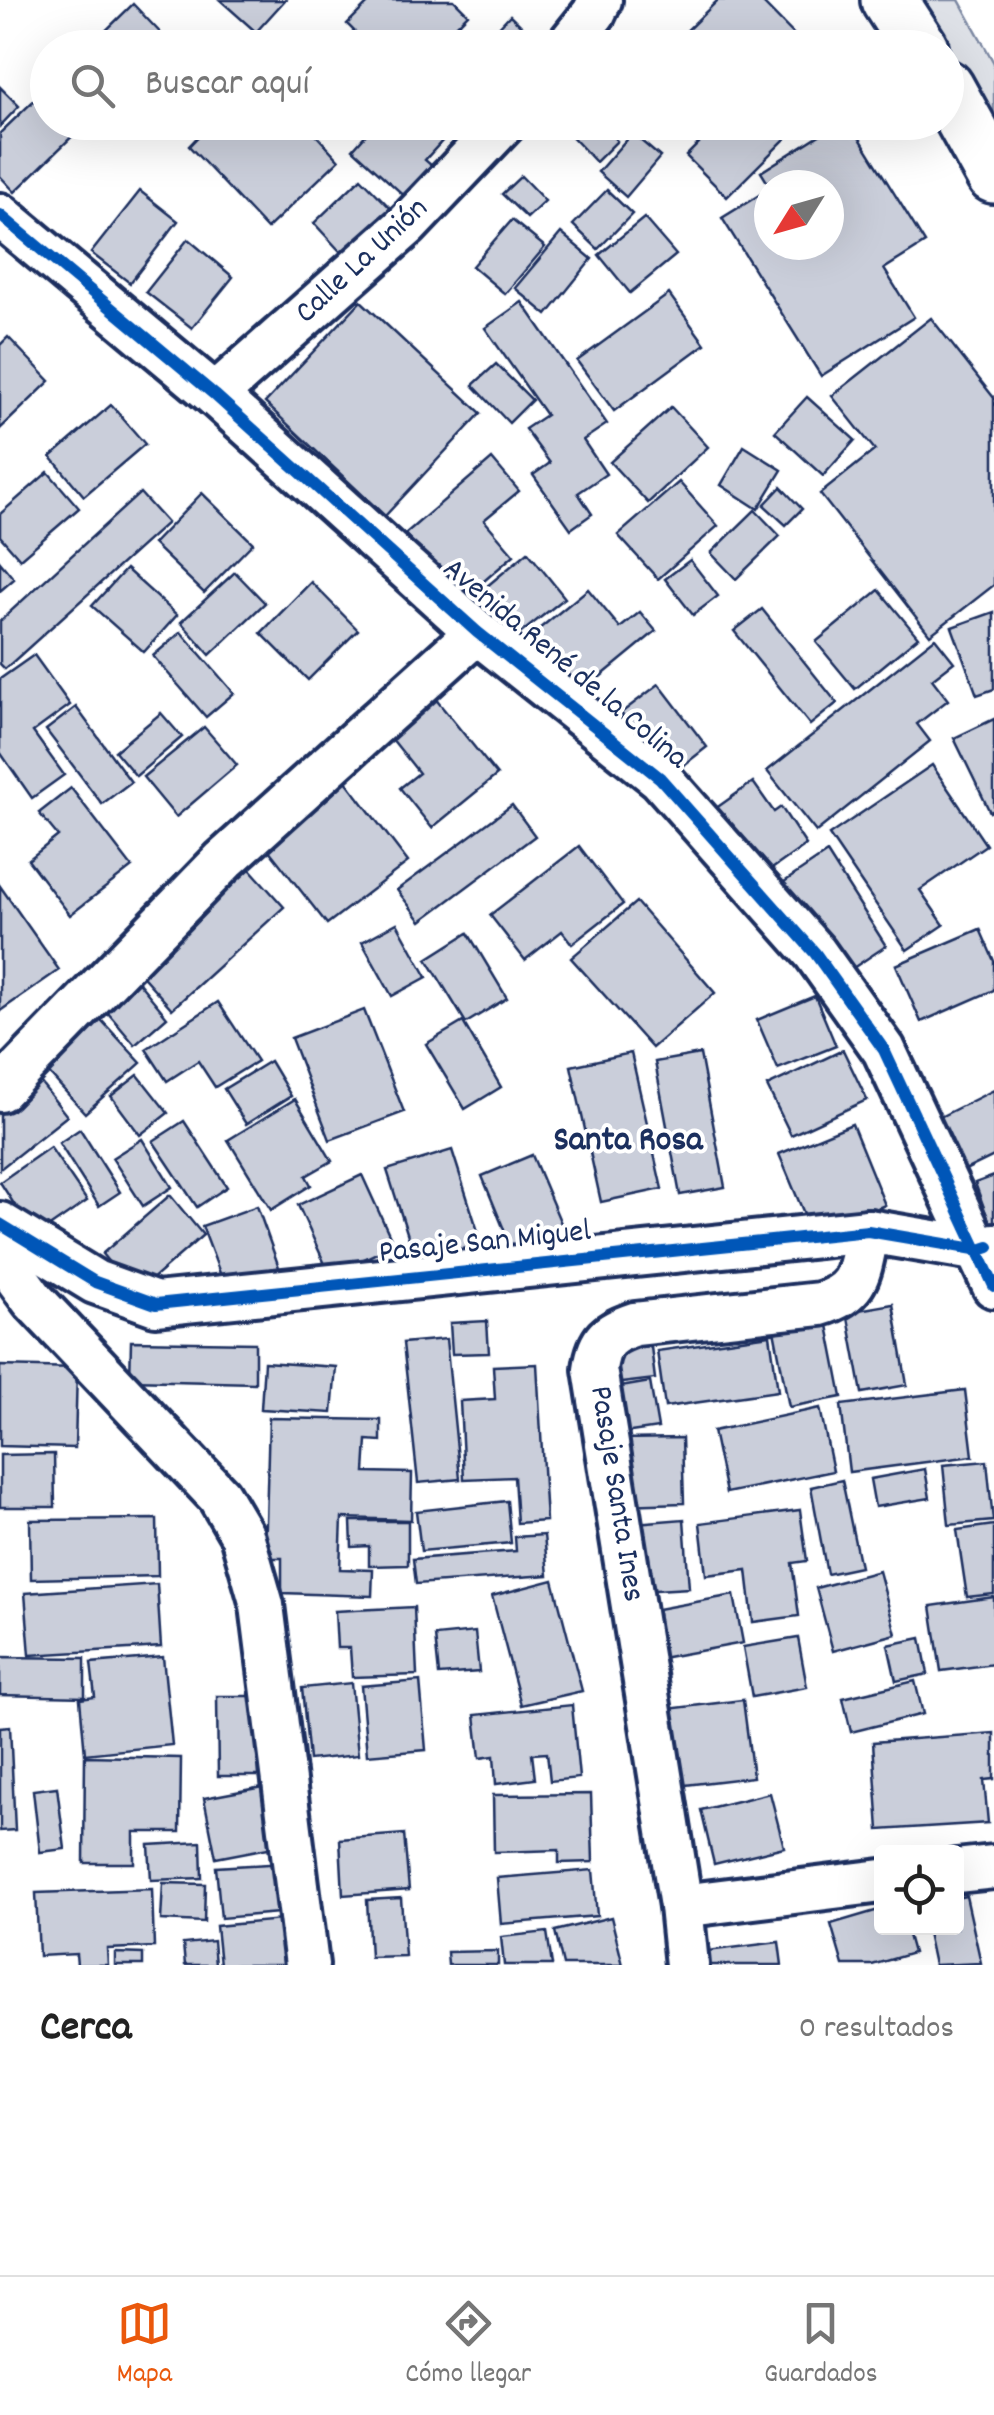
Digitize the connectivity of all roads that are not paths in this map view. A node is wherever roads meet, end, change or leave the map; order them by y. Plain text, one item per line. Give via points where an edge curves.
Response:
1 (600, 0) edge
2 (890, 0) edge
3 (580, 30) edge
4 (909, 30) edge
5 (964, 121) edge
6 (488, 140) edge
7 (994, 175) edge
8 (0, 215) edge
9 (215, 395) junction
10 (477, 632) junction
11 (0, 1090) edge
12 (0, 1224) edge
13 (868, 1231) junction
14 (0, 1255) edge
15 (989, 1260) edge
16 (16, 1300) edge
17 (994, 1867) edge
18 (964, 1871) edge
19 (874, 1882) edge
20 (681, 1906) junction
21 (307, 1965) edge
22 (687, 1965) edge

1 - 3 street
2 - 4 highway
5 - 7 highway
6 - 9 street, Calle La Unión via 408,224
8 - 9 street, Avenida René de la Colina
9 - 10 street, Avenida René de la Colina
10 - 11 street via 224,860
10 - 15 street, Avenida René de la Colina via 660,778 815,953 884,1050
12 - 13 street, Pasaje San Miguel via 96,1282 156,1304
13 - 15 street, Pasaje San Miguel
13 - 20 street, Pasaje Santa Ines via 856,1281 843,1298 635,1324 610,1333 598,1347 595,1368
14 - 16 street
16 - 21 street via 220,1496 242,1535 262,1606
17 - 18 street
19 - 20 street
20 - 22 street, Pasaje Santa Ines

